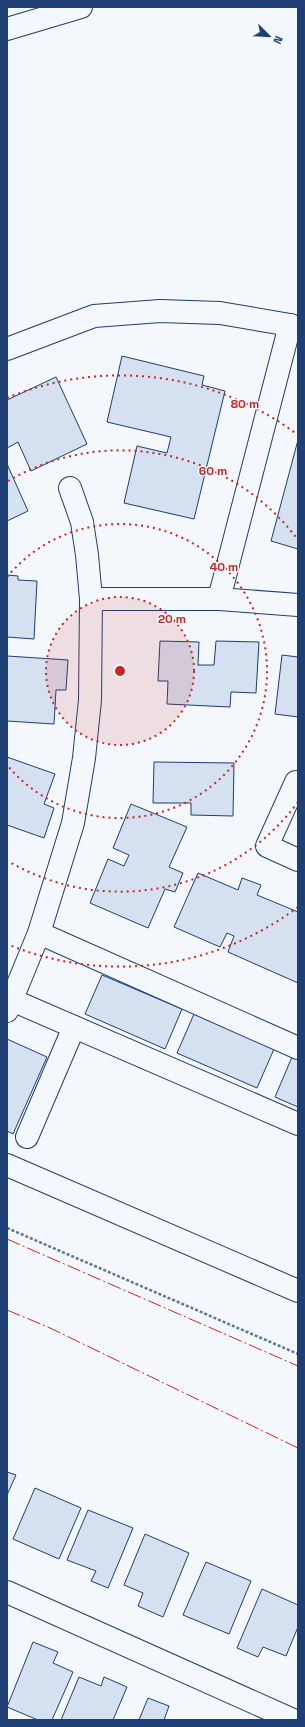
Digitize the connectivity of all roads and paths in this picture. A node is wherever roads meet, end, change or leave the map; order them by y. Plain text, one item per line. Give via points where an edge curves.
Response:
1 (81, 7) edge
2 (7, 29) edge
3 (294, 326) edge
4 (7, 349) edge
5 (70, 488) dead end
6 (219, 599) junction
7 (91, 600) junction
8 (298, 605) edge
9 (298, 783) edge
10 (298, 860) edge
11 (39, 933) junction
12 (9, 1005) edge
13 (74, 1027) junction
14 (298, 1048) edge
15 (298, 1124) edge
16 (27, 1137) dead end
17 (7, 1165) edge
18 (7, 1228) edge
19 (298, 1291) edge
20 (298, 1354) edge
21 (7, 1592) edge
22 (293, 1720) edge

1 - 2 street
3 - 4 street via 220,313 160,312 94,316
3 - 6 street
5 - 7 street via 82,522
6 - 7 street
6 - 8 street
7 - 11 street via 90,700 84,758 73,823
9 - 10 street via 296,782 267,846
11 - 12 street
11 - 14 street
12 - 13 street
13 - 15 street
13 - 16 street
17 - 19 street
18 - 20 path
21 - 22 street

